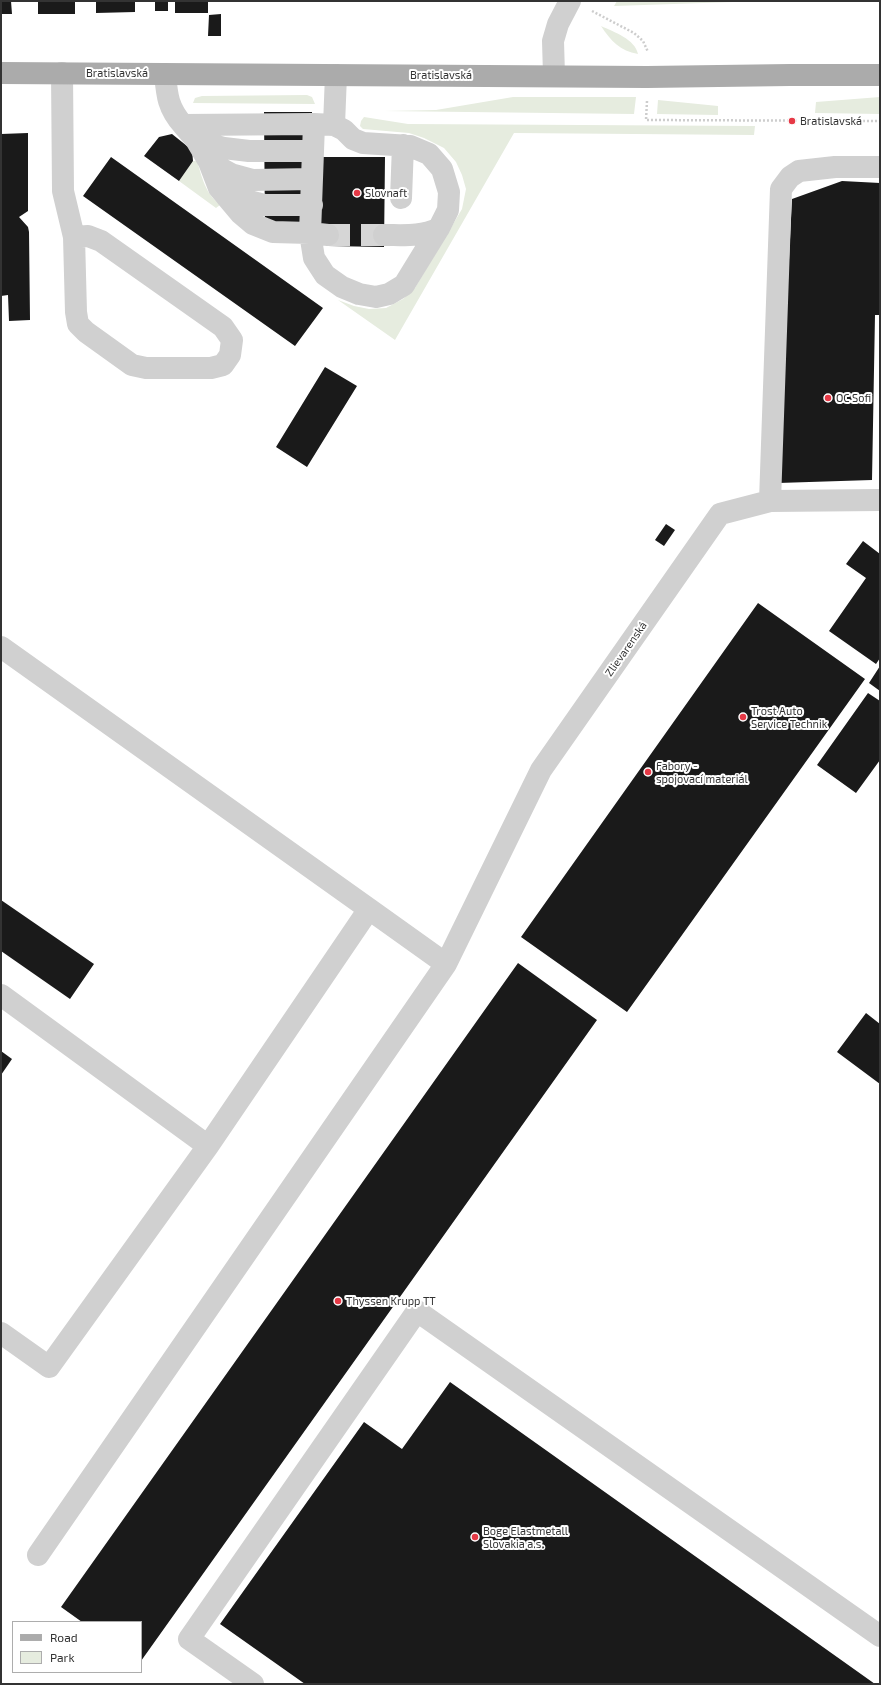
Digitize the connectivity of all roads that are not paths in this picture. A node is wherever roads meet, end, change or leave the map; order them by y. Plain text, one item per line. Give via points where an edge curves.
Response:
1 (570, 1) edge
2 (1, 73) edge
3 (62, 73) junction
4 (165, 74) junction
5 (336, 75) junction
6 (554, 75) junction
7 (880, 75) edge
8 (324, 125) junction
9 (190, 133) junction
10 (403, 145) junction
11 (313, 151) junction
12 (208, 162) junction
13 (880, 167) edge
14 (312, 179) junction
15 (219, 188) junction
16 (401, 198) dead end
17 (312, 205) junction
18 (439, 228) junction
19 (319, 234) junction
20 (384, 236) tunnel mouth
21 (74, 237) junction
22 (880, 500) edge
23 (770, 501) junction
24 (1, 647) edge
25 (369, 909) junction
26 (446, 964) junction
27 (1, 994) edge
28 (208, 1146) junction
29 (1, 1333) edge
30 (38, 1555) dead end
31 (880, 1636) edge
32 (253, 1684) edge

1 - 6 street via 558,24 553,41
2 - 3 main road, Bratislavská
3 - 4 main road, Bratislavská
3 - 21 street via 62,191
4 - 5 main road, Bratislavská
4 - 9 street via 167,98 174,114
5 - 6 main road, Bratislavská
5 - 8 street
6 - 7 main road, Bratislavská
8 - 9 street
8 - 10 street via 344,130 353,139 363,143
8 - 11 street
9 - 11 street via 224,148 249,151
9 - 12 street
10 - 16 street
10 - 18 street via 429,154 442,169 449,192 448,210
11 - 14 street
12 - 14 street via 231,174 253,180
12 - 15 street
13 - 23 street via 835,167 800,171 790,177 781,189
14 - 17 street
15 - 17 street via 245,200 264,205
15 - 19 street via 253,224 273,232
17 - 19 street
18 - 19 street via 404,286 389,294 376,296 342,288 325,274 314,258
18 - 20 street via 428,234
21 - 21 street via 88,236 101,241 223,327 232,340 230,355 223,365 211,368 146,368 132,365 86,332 78,324 76,312
22 - 23 street, Zlievarenská
23 - 26 street, Zlievarenská via 720,514 541,770
24 - 25 street
25 - 26 street
25 - 28 street
26 - 30 street, Zlievarenská
27 - 28 street
28 - 29 street via 50,1367
31 - 32 street via 417,1312 189,1639

